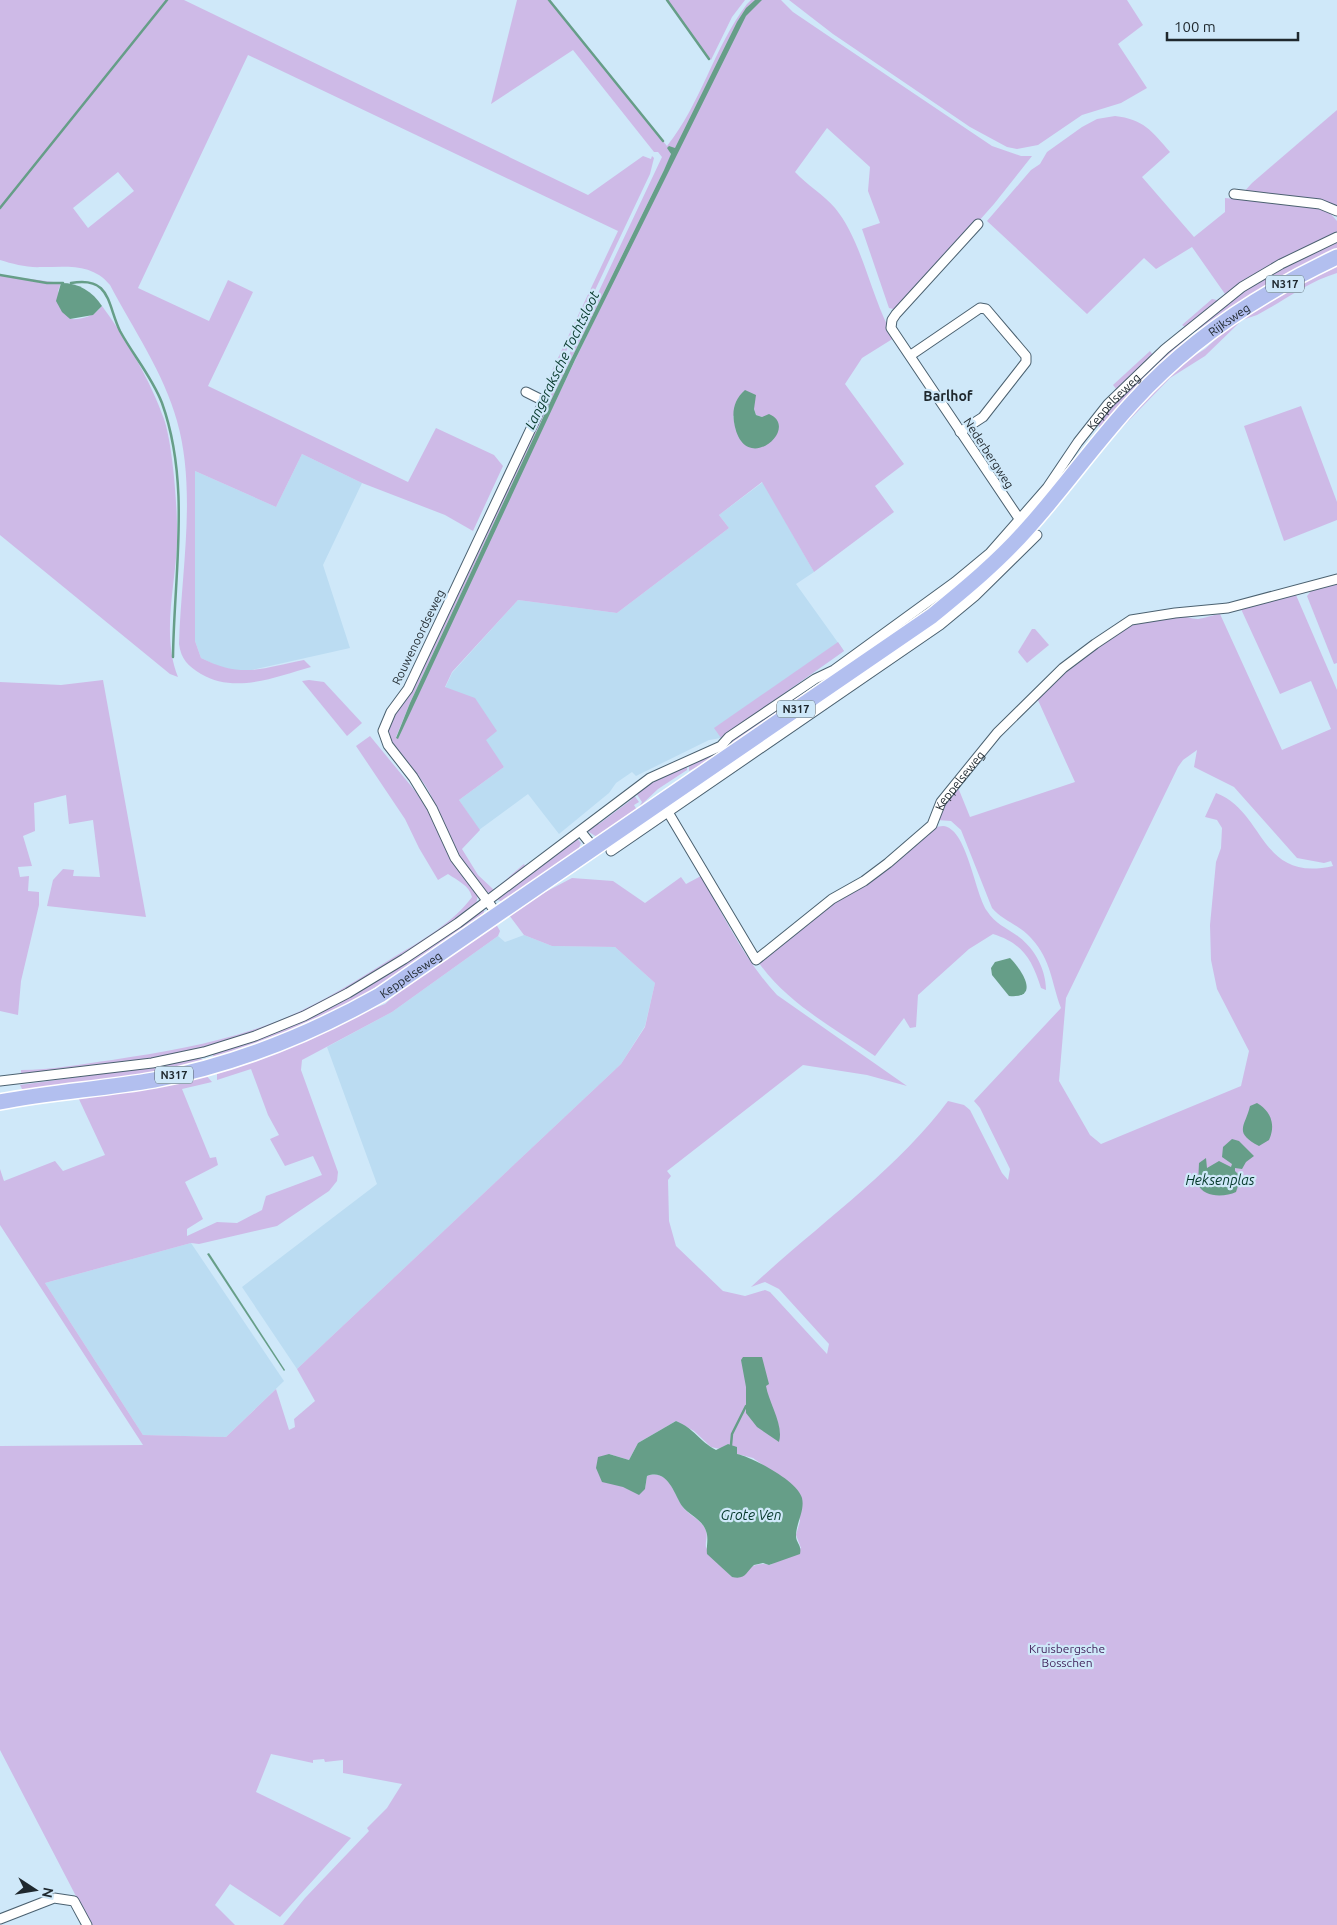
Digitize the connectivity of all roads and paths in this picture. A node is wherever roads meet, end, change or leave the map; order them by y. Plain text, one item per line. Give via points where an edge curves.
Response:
1 (1234, 194) dead end
2 (1337, 211) edge
3 (978, 224) dead end
4 (1337, 237) edge
5 (1337, 257) edge
6 (1226, 299) joint
7 (1202, 341) joint
8 (910, 355) junction
9 (526, 392) dead end
10 (1092, 424) junction
11 (960, 432) junction
12 (1104, 435) junction
13 (1028, 528) junction
14 (1337, 579) edge
15 (665, 807) junction
16 (580, 832) junction
17 (594, 848) junction
18 (611, 851) dead end
19 (488, 899) junction
20 (498, 915) junction
21 (204, 1052) junction
22 (208, 1067) junction
23 (17, 1080) junction
24 (0, 1081) edge
25 (20, 1098) junction
26 (0, 1102) edge
27 (0, 1919) edge
28 (86, 1925) edge

1 - 2 street via 1320,204
3 - 8 street, Nederbergweg via 892,320 891,328
4 - 6 street, Rijksweg via 1280,264
5 - 7 main road, Rijksweg / N317 via 1251,304
6 - 10 street, Keppelseweg via 1136,376
7 - 12 main road, Keppelseweg / N317 via 1134,400
8 - 11 street, Nederbergweg
8 - 11 street via 980,308 986,309 1026,356 1026,362 983,417
9 - 19 street, Rouwenoordseweg via 544,401 408,689 391,712 384,730 388,745 432,808 455,858
10 - 12 street
10 - 13 street, Keppelseweg via 1047,488
11 - 13 street, Nederbergweg
12 - 13 main road, Keppelseweg / N317
13 - 15 main road, Keppelseweg / N317 via 962,599 932,616
13 - 16 street, Keppelseweg via 834,670 815,679 729,737 721,746 650,778
14 - 15 street, Keppelseweg via 1228,608 1132,620 1102,639 1063,668 997,733 941,802 932,825 888,863 832,899 756,960
15 - 17 main road, Keppelseweg / N317
15 - 18 street, Keppelseweg
16 - 17 street
16 - 19 street, Keppelseweg
17 - 20 main road, Keppelseweg / N317
19 - 20 street, Rouwenoordseweg
19 - 21 street, Keppelseweg via 404,959 348,993 304,1016
20 - 22 main road, Keppelseweg / N317 via 380,995 339,1018 246,1057
21 - 22 street
21 - 23 street, Keppelseweg via 152,1063
22 - 25 main road, Keppelseweg / N317 via 154,1080
23 - 24 street, Keppelseweg
23 - 25 street
25 - 26 main road, Keppelseweg / N317
27 - 28 street via 54,1898 74,1901

